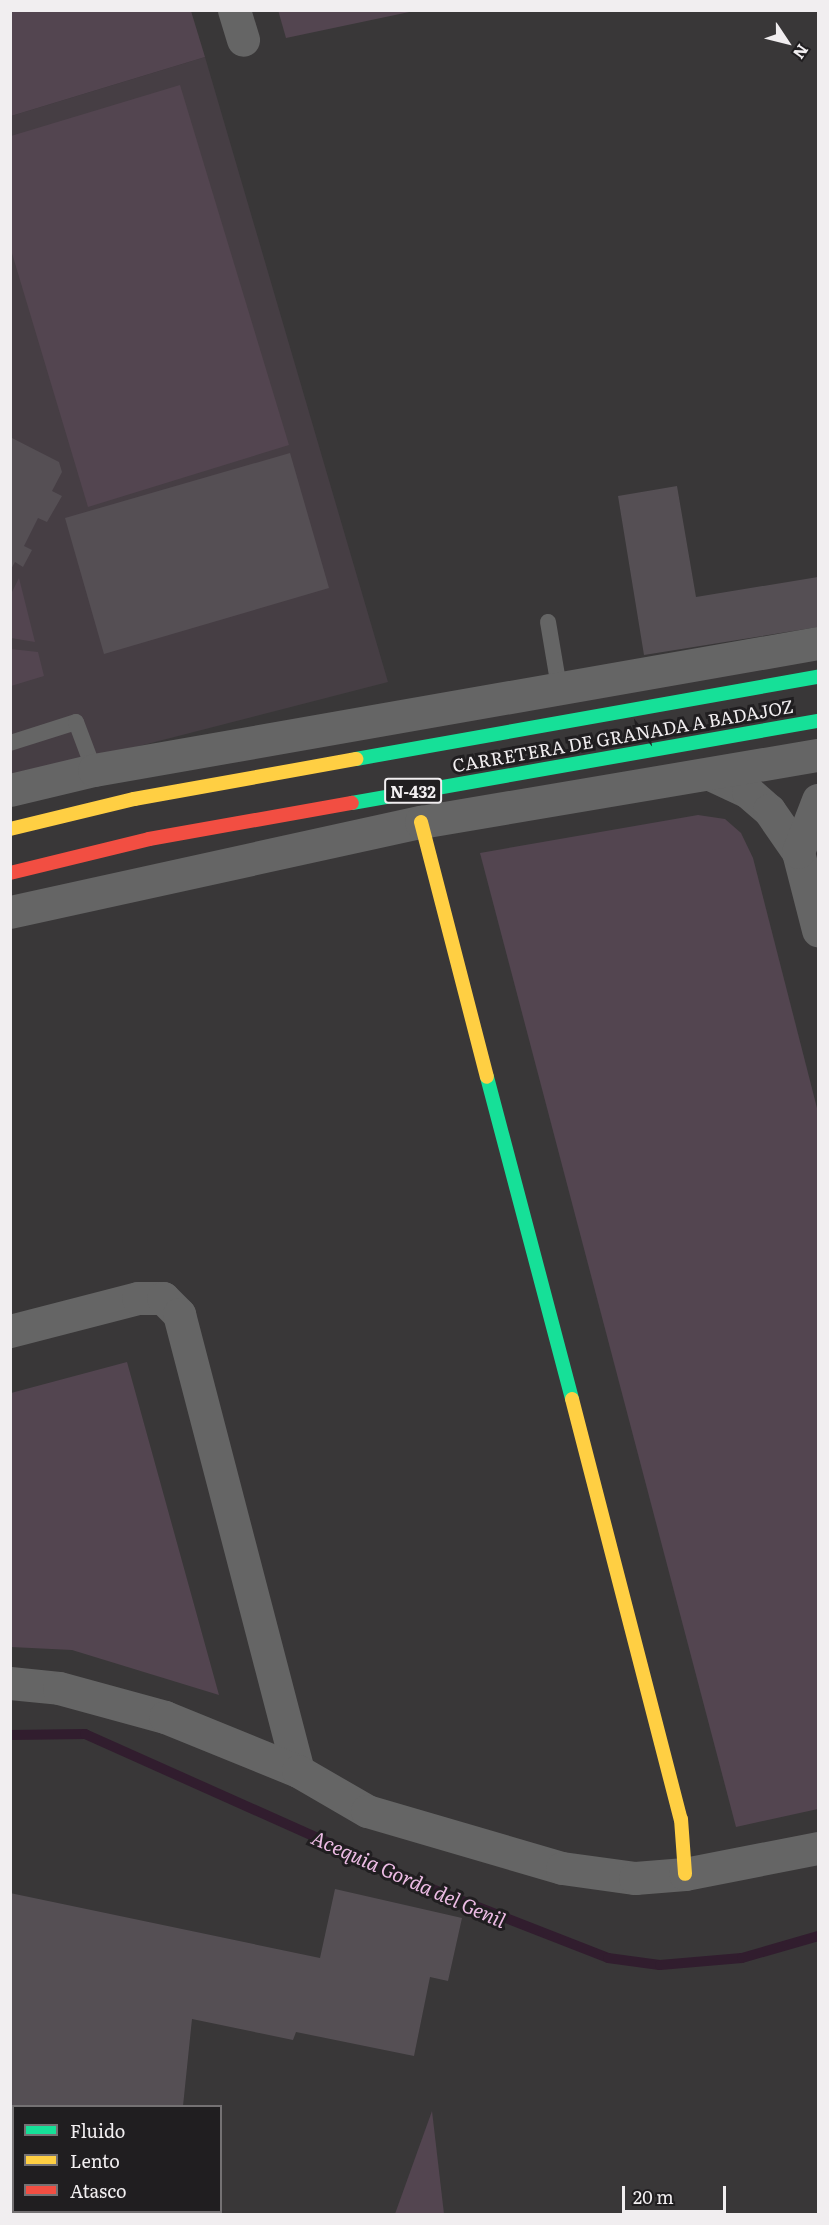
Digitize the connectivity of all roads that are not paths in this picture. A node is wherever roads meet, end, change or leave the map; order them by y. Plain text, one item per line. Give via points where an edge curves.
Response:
1 (548, 622) dead end
2 (819, 643) edge
3 (819, 677) edge
4 (559, 687) junction
5 (819, 721) edge
6 (10, 743) edge
7 (819, 755) edge
8 (93, 770) junction
9 (710, 774) junction
10 (10, 790) edge
11 (819, 800) edge
12 (421, 822) junction
13 (10, 829) edge
14 (798, 852) junction
15 (10, 873) edge
16 (10, 912) edge
17 (819, 930) edge
18 (10, 1331) edge
19 (10, 1683) edge
20 (298, 1771) junction
21 (819, 1848) edge
22 (685, 1874) junction

1 - 4 lane
2 - 4 street
3 - 13 main road, CARRETERA DE GRANADA A BADAJOZ / N-432 via 146,797
4 - 8 street
5 - 15 main road, CARRETERA DE GRANADA A BADAJOZ / N-432 via 149,839
6 - 8 lane via 76,722
7 - 9 street
8 - 10 street
9 - 12 street
9 - 14 street via 748,792 769,810
11 - 14 street
12 - 16 street
12 - 22 main road via 681,1819
14 - 17 street
18 - 20 street via 138,1298 163,1298 179,1314
19 - 20 street via 59,1688 165,1718
20 - 22 street via 367,1811 562,1868 635,1878
21 - 22 street

